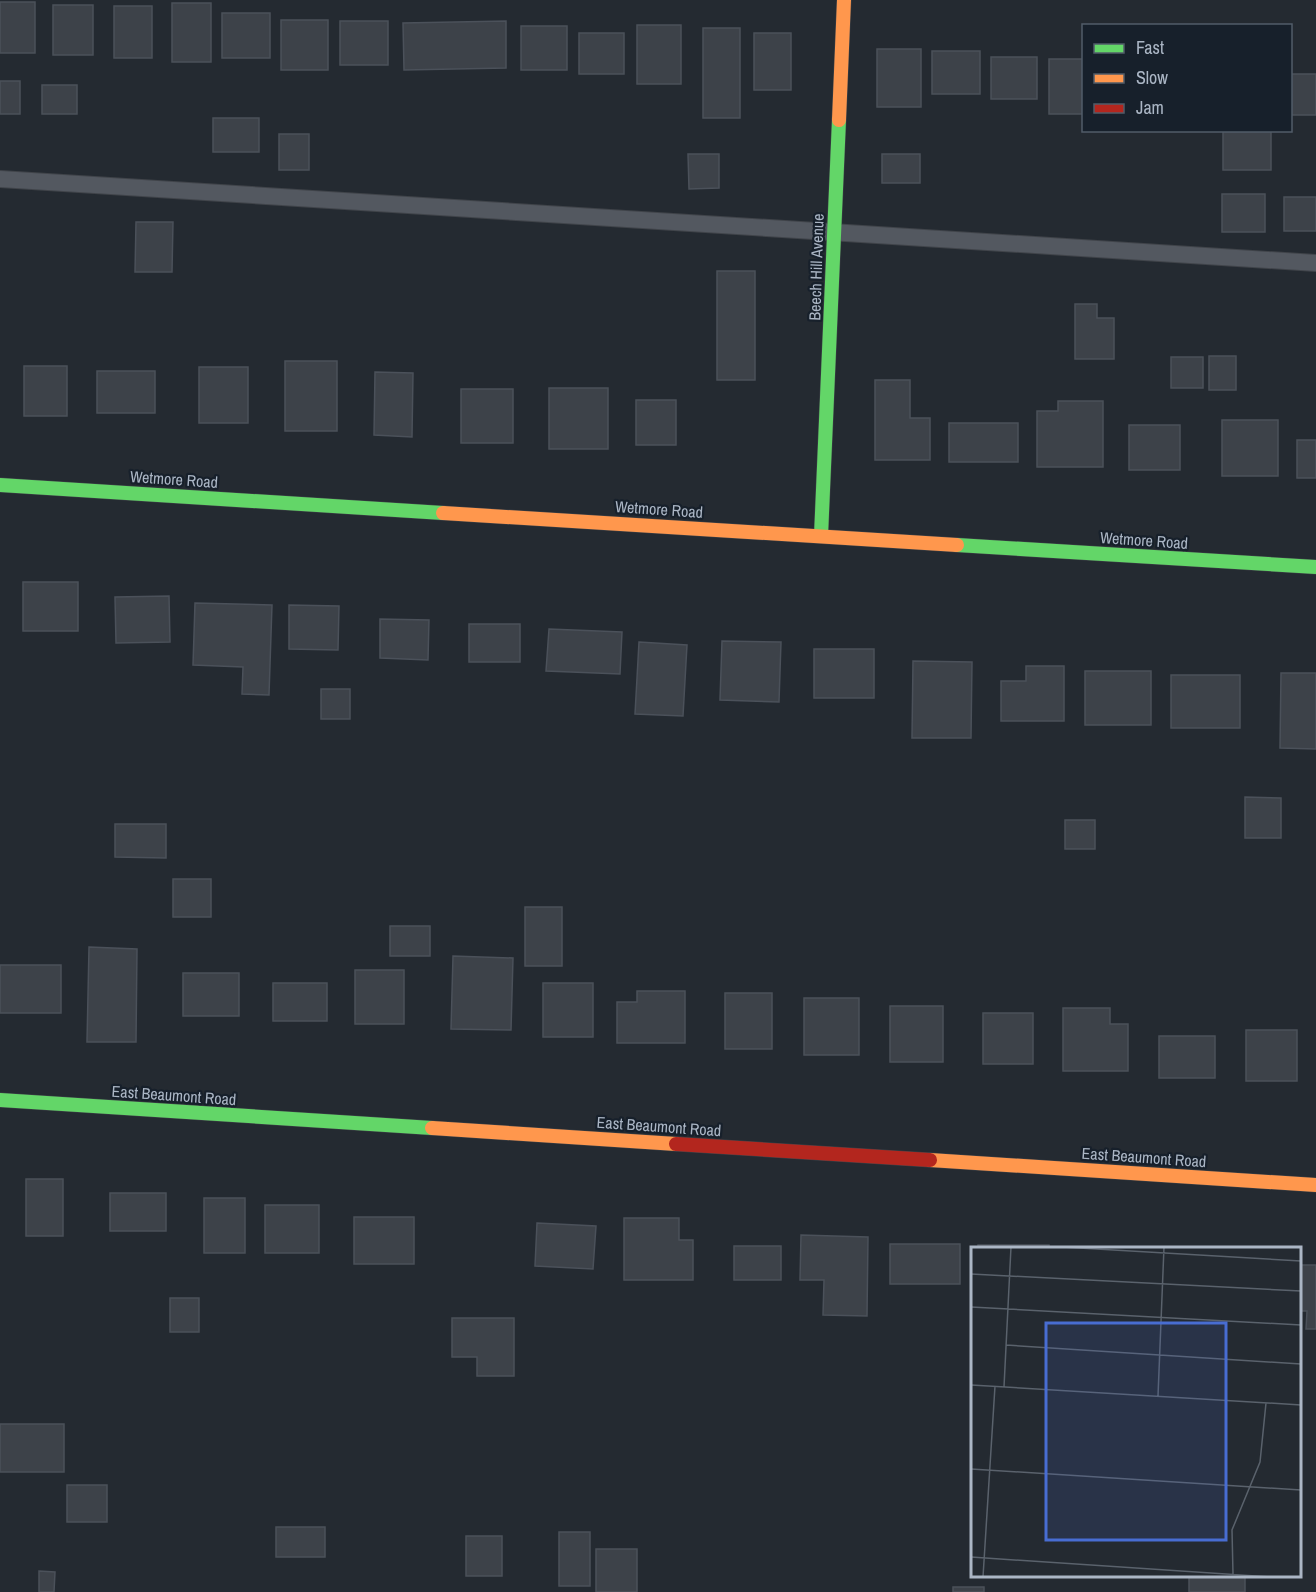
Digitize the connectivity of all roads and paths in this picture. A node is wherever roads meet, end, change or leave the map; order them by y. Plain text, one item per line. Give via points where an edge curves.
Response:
1 (844, 0) edge
2 (0, 179) edge
3 (834, 232) junction
4 (1316, 263) edge
5 (0, 485) edge
6 (821, 536) junction
7 (1316, 567) edge
8 (0, 1100) edge
9 (1316, 1185) edge

1 - 3 street, Beech Hill Avenue
2 - 3 lane
3 - 4 lane
3 - 6 street, Beech Hill Avenue
5 - 6 street, Wetmore Road
6 - 7 street, Wetmore Road
8 - 9 street, East Beaumont Road

